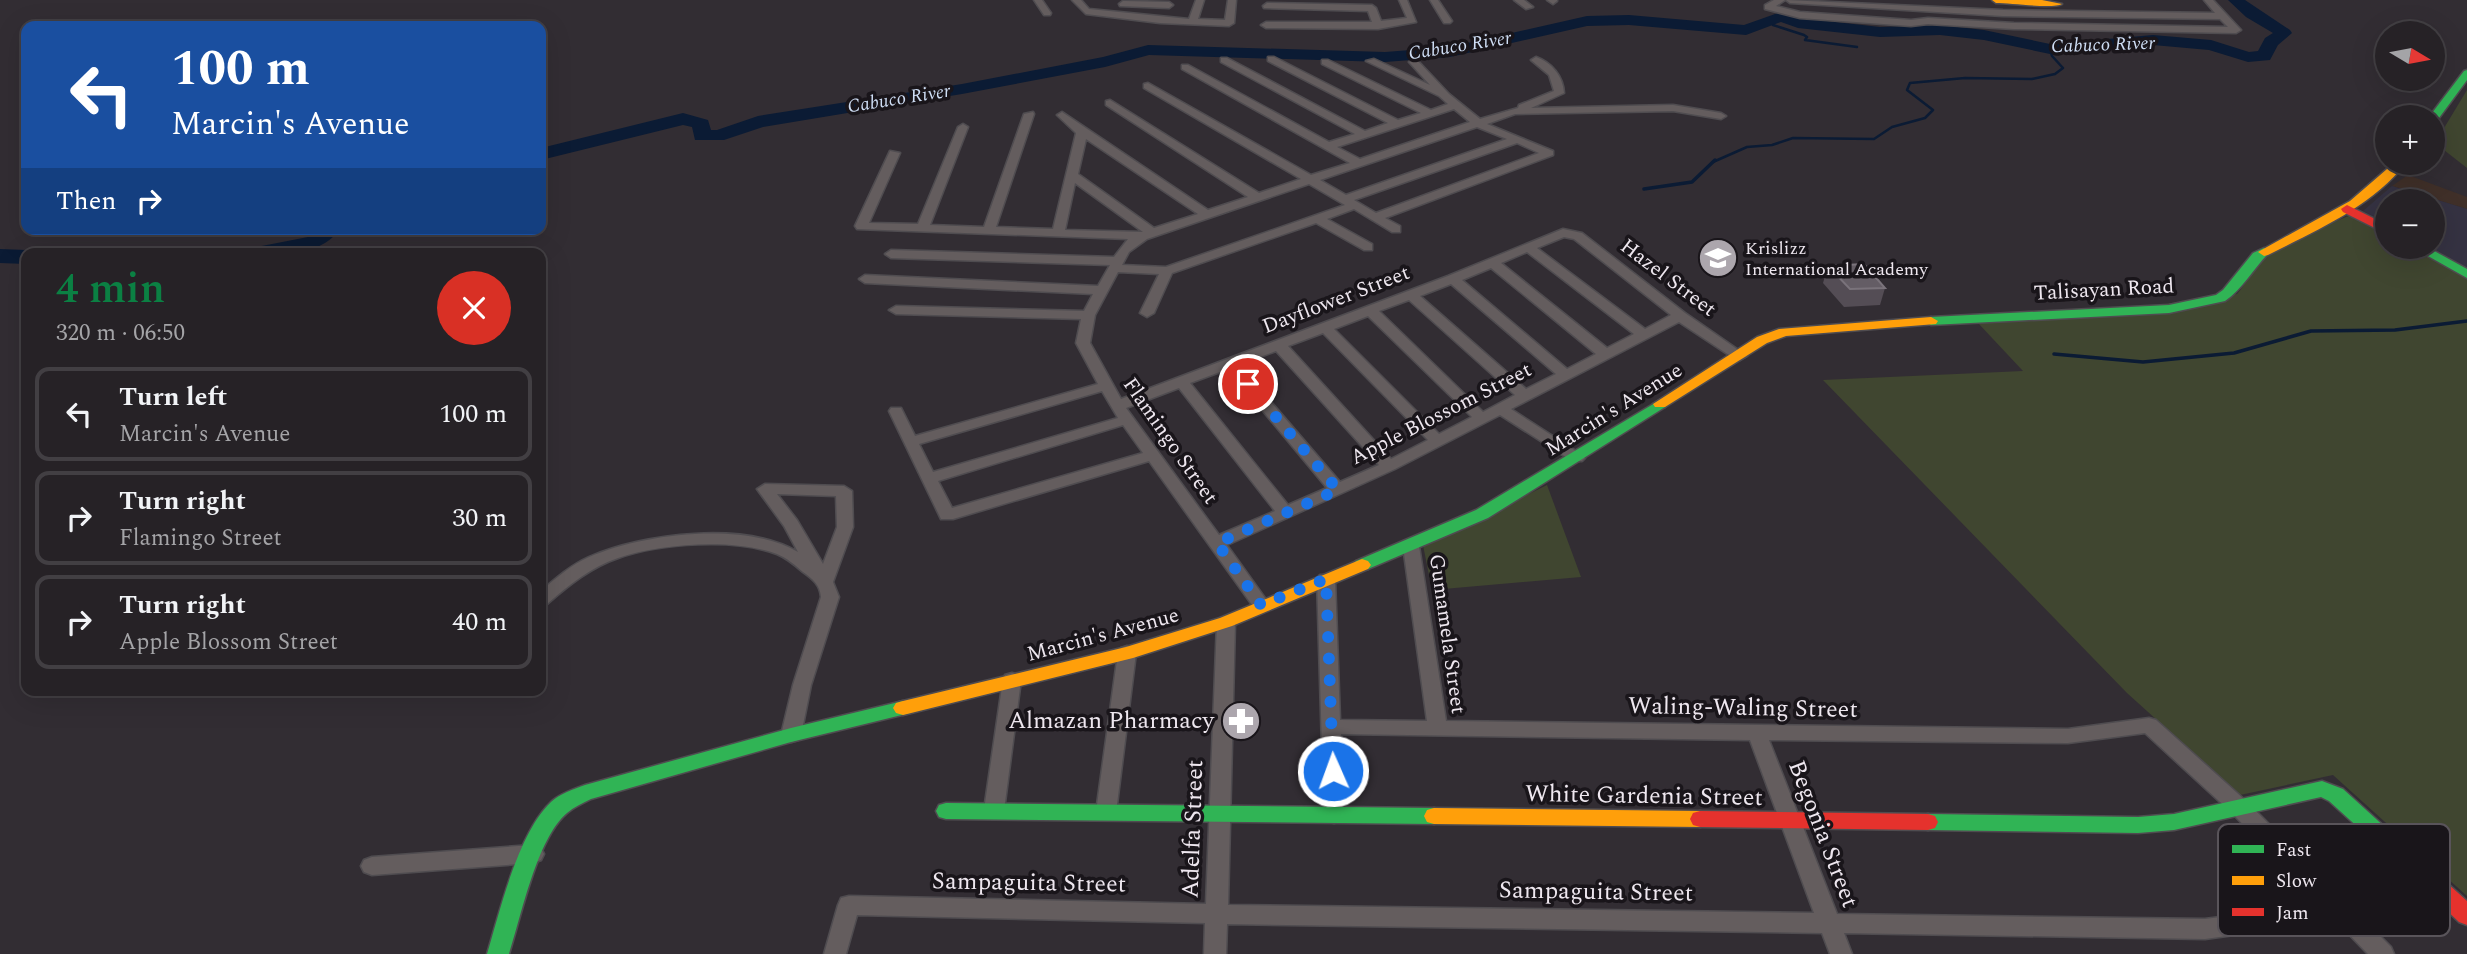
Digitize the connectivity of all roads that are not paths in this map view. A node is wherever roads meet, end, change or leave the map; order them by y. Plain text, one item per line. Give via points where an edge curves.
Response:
1 (1038, 0) edge
2 (1076, 0) edge
3 (1200, 0) edge
4 (1233, 0) edge
5 (1403, 0) edge
6 (1434, 0) edge
7 (1518, 0) edge
8 (1781, 0) edge
9 (1790, 0) edge
10 (1996, 0) edge
11 (2208, 0) edge
12 (1124, 2) edge
13 (1170, 3) edge
14 (1267, 3) edge
15 (2050, 4) edge
16 (2136, 4) dead end
17 (2174, 4) dead end
18 (1922, 6) edge
19 (1299, 7) junction
20 (1329, 7) junction
21 (1530, 8) dead end
22 (1047, 12) dead end
23 (1114, 14) junction
24 (2187, 15) junction
25 (2222, 16) junction
26 (1160, 20) junction
27 (1447, 21) dead end
28 (1928, 21) junction
29 (1192, 22) junction
30 (1298, 26) junction
31 (1330, 26) junction
32 (1377, 26) junction
33 (2080, 27) junction
34 (1271, 59) dead end
35 (1224, 60) dead end
36 (1536, 60) dead end
37 (1371, 61) dead end
38 (1325, 62) dead end
39 (1414, 62) dead end
40 (1185, 67) dead end
41 (2467, 73) edge
42 (1148, 86) dead end
43 (1445, 96) junction
44 (1110, 103) dead end
45 (1456, 105) junction
46 (2443, 105) edge
47 (1514, 111) junction
48 (1430, 113) junction
49 (1030, 114) dead end
50 (1062, 116) dead end
51 (1721, 116) dead end
52 (1479, 124) junction
53 (1394, 125) junction
54 (963, 127) dead end
55 (1082, 132) junction
56 (1364, 134) junction
57 (1516, 140) junction
58 (1424, 142) junction
59 (1328, 146) junction
60 (894, 153) dead end
61 (1423, 162) dead end
62 (1360, 164) junction
63 (1435, 168) junction
64 (1071, 175) junction
65 (2390, 175) edge
66 (1313, 179) junction
67 (1258, 198) junction
68 (1350, 202) junction
69 (2347, 209) junction
70 (1208, 215) junction
71 (1376, 217) junction
72 (1317, 218) junction
73 (2375, 224) edge
74 (923, 228) junction
75 (1396, 229) dead end
76 (989, 230) junction
77 (1058, 233) junction
78 (1571, 233) joint
79 (1148, 235) junction
80 (1368, 247) dead end
81 (1529, 248) junction
82 (891, 254) dead end
83 (2440, 259) edge
84 (1493, 263) junction
85 (1117, 265) junction
86 (1167, 271) junction
87 (2467, 274) edge
88 (864, 279) dead end
89 (1453, 279) junction
90 (1102, 289) junction
91 (1410, 294) junction
92 (897, 310) dead end
93 (1370, 310) junction
94 (1147, 313) dead end
95 (1681, 316) junction
96 (1086, 322) junction
97 (1325, 327) junction
98 (1643, 334) junction
99 (1762, 340) joint
100 (1278, 344) junction
101 (1605, 354) junction
102 (1740, 356) junction
103 (1230, 362) junction
104 (1566, 375) junction
105 (1181, 381) junction
106 (1105, 386) junction
107 (1525, 396) junction
108 (1117, 407) junction
109 (1501, 409) junction
110 (896, 411) dead end
111 (1482, 419) junction
112 (1126, 420) junction
113 (909, 442) junction
114 (1437, 442) junction
115 (1150, 456) junction
116 (1577, 457) junction
117 (1389, 466) junction
118 (930, 478) junction
119 (1338, 490) junction
120 (1285, 512) junction
121 (1217, 543) junction
122 (1411, 545) junction
123 (1326, 579) junction
124 (825, 581) junction
125 (546, 596) edge
126 (1261, 605) junction
127 (1226, 622) junction
128 (1127, 653) junction
129 (1012, 680) junction
130 (1331, 727) junction
131 (1438, 730) junction
132 (1757, 733) junction
133 (791, 735) junction
134 (2239, 807) junction
135 (995, 810) junction
136 (946, 811) dead end
137 (1106, 812) junction
138 (1220, 813) junction
139 (1334, 815) junction
140 (1790, 820) junction
141 (2256, 824) edge
142 (2368, 824) edge
143 (533, 854) junction
144 (372, 866) dead end
145 (2450, 899) edge
146 (1217, 914) junction
147 (2467, 915) edge
148 (1828, 921) junction
149 (2218, 927) edge
150 (2365, 936) edge
151 (498, 954) edge
152 (835, 954) edge
153 (1215, 954) edge
154 (1841, 954) edge
155 (2383, 954) edge

1 - 22 street
2 - 23 street via 1086,10
3 - 29 street
4 - 29 street via 1229,23
5 - 32 street via 1413,20
6 - 27 street
7 - 21 street
8 - 28 street via 1768,7 1800,15
9 - 18 street
10 - 15 main road
11 - 25 street
12 - 13 street
12 - 23 street
13 - 26 street
14 - 19 street
14 - 30 street via 1266,27
15 - 16 street
15 - 18 street
15 - 24 street
15 - 33 street
17 - 24 street
18 - 28 street
19 - 20 street
19 - 30 street
20 - 31 street
20 - 32 street via 1372,8
23 - 26 street
24 - 25 street
25 - 33 street via 2235,30
26 - 29 street
28 - 33 street
30 - 31 street
31 - 32 street
34 - 53 street
35 - 56 street
36 - 47 street via 1553,73 1559,93
37 - 43 street
38 - 48 street
39 - 43 street
40 - 59 street
41 - 46 main road
42 - 66 street
43 - 45 street
44 - 67 street
45 - 48 street
45 - 52 street
47 - 51 street via 1673,108
47 - 52 street
48 - 53 street
49 - 76 street
50 - 55 street
52 - 57 street
52 - 58 street
53 - 56 street
53 - 58 street
54 - 74 street
55 - 64 street
55 - 70 street
56 - 59 street
57 - 63 street
57 - 71 street via 1549,153
58 - 62 street via 1406,153
59 - 62 street
60 - 74 street via 861,226
61 - 63 street
62 - 66 street
63 - 68 street
64 - 77 street
64 - 79 street
65 - 69 main road, Talisayan Road
66 - 67 street
66 - 68 street
67 - 70 street
68 - 71 street
68 - 72 street
69 - 73 main road
69 - 99 main road, Talisayan Road via 2257,256 2228,293 2204,304 1814,328
70 - 79 street
71 - 75 street
72 - 80 street
72 - 86 street
74 - 76 street
76 - 77 street
77 - 79 street
78 - 81 street, Dayflower Street
78 - 95 street, Hazel Street
79 - 85 street via 1128,245
81 - 84 street, Dayflower Street
81 - 98 street
82 - 85 street
83 - 87 main road
84 - 89 street, Dayflower Street
84 - 101 street
85 - 86 street
85 - 90 street
86 - 94 street
88 - 90 street
89 - 91 street, Dayflower Street
89 - 104 street
90 - 96 street
91 - 93 street, Dayflower Street
91 - 107 street
92 - 96 street
93 - 97 street, Dayflower Street
93 - 111 street
95 - 98 street, Apple Blossom Street
95 - 102 street, Hazel Street
96 - 106 street, Flamingo Street via 1083,343
97 - 100 street, Dayflower Street
97 - 114 street
98 - 101 street, Apple Blossom Street
99 - 102 main road, Marcin's Avenue
100 - 103 street, Dayflower Street
100 - 117 street
101 - 104 street, Apple Blossom Street
102 - 116 main road, Marcin's Avenue
103 - 105 street, Dayflower Street
103 - 119 street
104 - 107 street, Apple Blossom Street
105 - 108 street, Dayflower Street
105 - 120 street
106 - 108 street, Flamingo Street
106 - 113 street
107 - 109 street, Apple Blossom Street
108 - 112 street, Flamingo Street
109 - 111 street, Apple Blossom Street
109 - 116 street
110 - 113 street
111 - 114 street, Apple Blossom Street
112 - 115 street, Flamingo Street
112 - 118 street
113 - 118 street
114 - 117 street, Apple Blossom Street
115 - 118 street via 947,515
115 - 121 street, Flamingo Street
116 - 122 main road, Marcin's Avenue via 1482,514
117 - 119 street, Apple Blossom Street
119 - 120 street, Apple Blossom Street
120 - 121 street, Apple Blossom Street
121 - 126 street, Flamingo Street
122 - 123 main road, Marcin's Avenue
122 - 131 street, Gumamela Street
123 - 126 main road, Marcin's Avenue
123 - 130 street
124 - 124 street via 785,514 765,489 844,491 845,527
124 - 125 street via 782,550 692,540 594,561
124 - 133 street via 830,597
126 - 127 main road, Marcin's Avenue
127 - 128 main road, Marcin's Avenue
127 - 138 street, Adelfa Street
128 - 129 main road, Marcin's Avenue
128 - 137 street
129 - 133 main road, Marcin's Avenue
129 - 135 street
130 - 131 street, Waling-Waling Street
130 - 139 street
131 - 132 street, Waling-Waling Street
132 - 134 street, Waling-Waling Street via 2068,736 2146,725
132 - 140 street, Begonia Street
133 - 143 main road, Marcin's Avenue via 584,793 556,810
134 - 140 main road, White Gardenia Street via 2138,825
134 - 141 street
134 - 142 main road, White Gardenia Street via 2319,789 2336,795
135 - 136 main road, White Gardenia Street
135 - 137 main road, White Gardenia Street
137 - 138 main road, White Gardenia Street
138 - 139 main road, White Gardenia Street
138 - 146 street, Adelfa Street
139 - 140 main road, White Gardenia Street
140 - 148 street, Begonia Street
143 - 144 street
143 - 151 main road, Marcin's Avenue
145 - 147 main road, White Gardenia Street
146 - 148 street, Sampaguita Street
146 - 152 street, Sampaguita Street via 849,905
146 - 153 street, Adelfa Street
148 - 149 street, Sampaguita Street
148 - 154 street, Begonia Street
150 - 155 street

